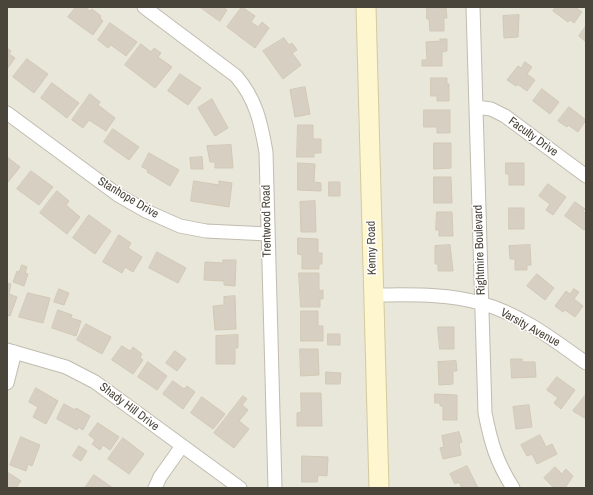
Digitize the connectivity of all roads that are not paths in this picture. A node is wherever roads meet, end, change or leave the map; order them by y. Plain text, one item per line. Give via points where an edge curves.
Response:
1 (144, 7) edge
2 (366, 7) edge
3 (473, 7) edge
4 (476, 107) junction
5 (7, 113) edge
6 (586, 176) edge
7 (268, 234) junction
8 (374, 295) junction
9 (482, 303) junction
10 (11, 351) edge
11 (586, 363) edge
12 (7, 383) edge
13 (182, 446) junction
14 (155, 488) edge
15 (240, 488) edge
16 (275, 488) edge
17 (379, 488) edge
18 (513, 488) edge

1 - 7 street, Trentwood Road via 231,72 247,89 261,122 266,152
2 - 8 main road, Kenny Road
3 - 4 street, Rightmire Boulevard
4 - 6 street, Faculty Drive via 504,116
4 - 9 street, Rightmire Boulevard
5 - 7 street, Stanhope Drive via 118,194 146,211 186,227 220,232
7 - 16 street, Trentwood Road
8 - 9 street, Varsity Avenue via 414,295
8 - 17 main road, Kenny Road
9 - 11 street, Varsity Avenue via 524,322 555,340
9 - 18 street, Rightmire Boulevard via 485,413 491,445 502,471
10 - 12 street
10 - 13 street, Shady Hill Drive via 66,367 95,382
13 - 14 street
13 - 15 street, Shady Hill Drive

